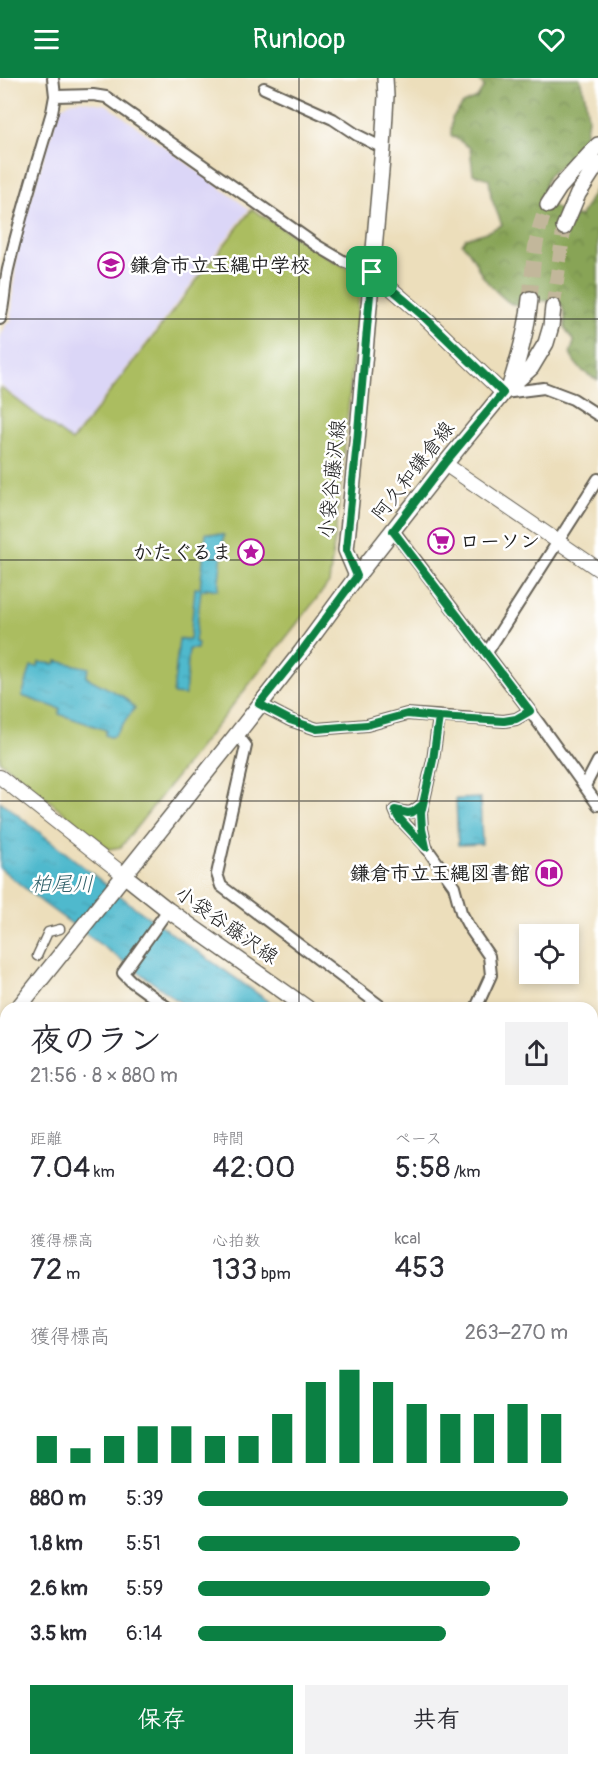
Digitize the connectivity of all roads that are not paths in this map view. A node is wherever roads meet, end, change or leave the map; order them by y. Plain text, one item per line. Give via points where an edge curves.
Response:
1 (53, 78) edge
2 (385, 78) edge
3 (264, 88) dead end
4 (55, 96) junction
5 (598, 145) edge
6 (383, 148) junction
7 (598, 164) edge
8 (548, 205) tunnel mouth
9 (564, 228) tunnel mouth
10 (372, 272) junction
11 (530, 299) tunnel mouth
12 (553, 307) tunnel mouth
13 (0, 319) edge
14 (507, 389) junction
15 (598, 415) edge
16 (444, 464) junction
17 (598, 479) edge
18 (393, 531) junction
19 (557, 541) junction
20 (598, 569) edge
21 (357, 576) junction
22 (486, 654) junction
23 (259, 704) junction
24 (530, 711) junction
25 (439, 717) junction
26 (237, 734) junction
27 (598, 761) edge
28 (0, 777) edge
29 (585, 786) junction
30 (423, 804) junction
31 (598, 805) edge
32 (426, 847) junction
33 (122, 878) junction
34 (166, 912) junction
35 (60, 929) dead end
36 (37, 956) dead end
37 (23, 1002) edge
38 (160, 1002) edge
39 (298, 1002) edge
40 (375, 1002) edge
41 (479, 1002) edge

1 - 4 street
2 - 6 main road, 小袋谷藤沢線
3 - 6 street via 333,119
4 - 10 street via 106,97 316,245
4 - 13 street via 6,276
5 - 8 main road
6 - 10 main road, 小袋谷藤沢線
7 - 9 main road via 578,194
10 - 14 street
10 - 21 main road, 小袋谷藤沢線 via 346,550
11 - 14 main road, 阿久和鎌倉線 via 525,333
12 - 14 main road, 阿久和鎌倉線 via 546,343 531,368
14 - 15 street via 544,388 573,399
14 - 16 main road, 阿久和鎌倉線
16 - 18 main road, 阿久和鎌倉線
16 - 19 street
17 - 19 street
18 - 21 main road, 阿久和鎌倉線
18 - 22 street
19 - 20 street
19 - 22 street
21 - 23 main road
22 - 24 street
23 - 25 street via 317,729 367,725 407,714
23 - 26 main road
24 - 25 street via 504,721
24 - 29 street
25 - 30 street
26 - 33 main road
26 - 40 street via 246,746 217,874 221,886
27 - 29 street
28 - 33 street
29 - 31 street
30 - 32 street
30 - 32 street via 413,812 395,810
32 - 41 street via 454,886 461,912 489,956 490,975
33 - 34 main road, 小袋谷藤沢線
33 - 37 main road
34 - 38 street via 123,973
34 - 39 main road, 小袋谷藤沢線
35 - 36 street via 48,932

